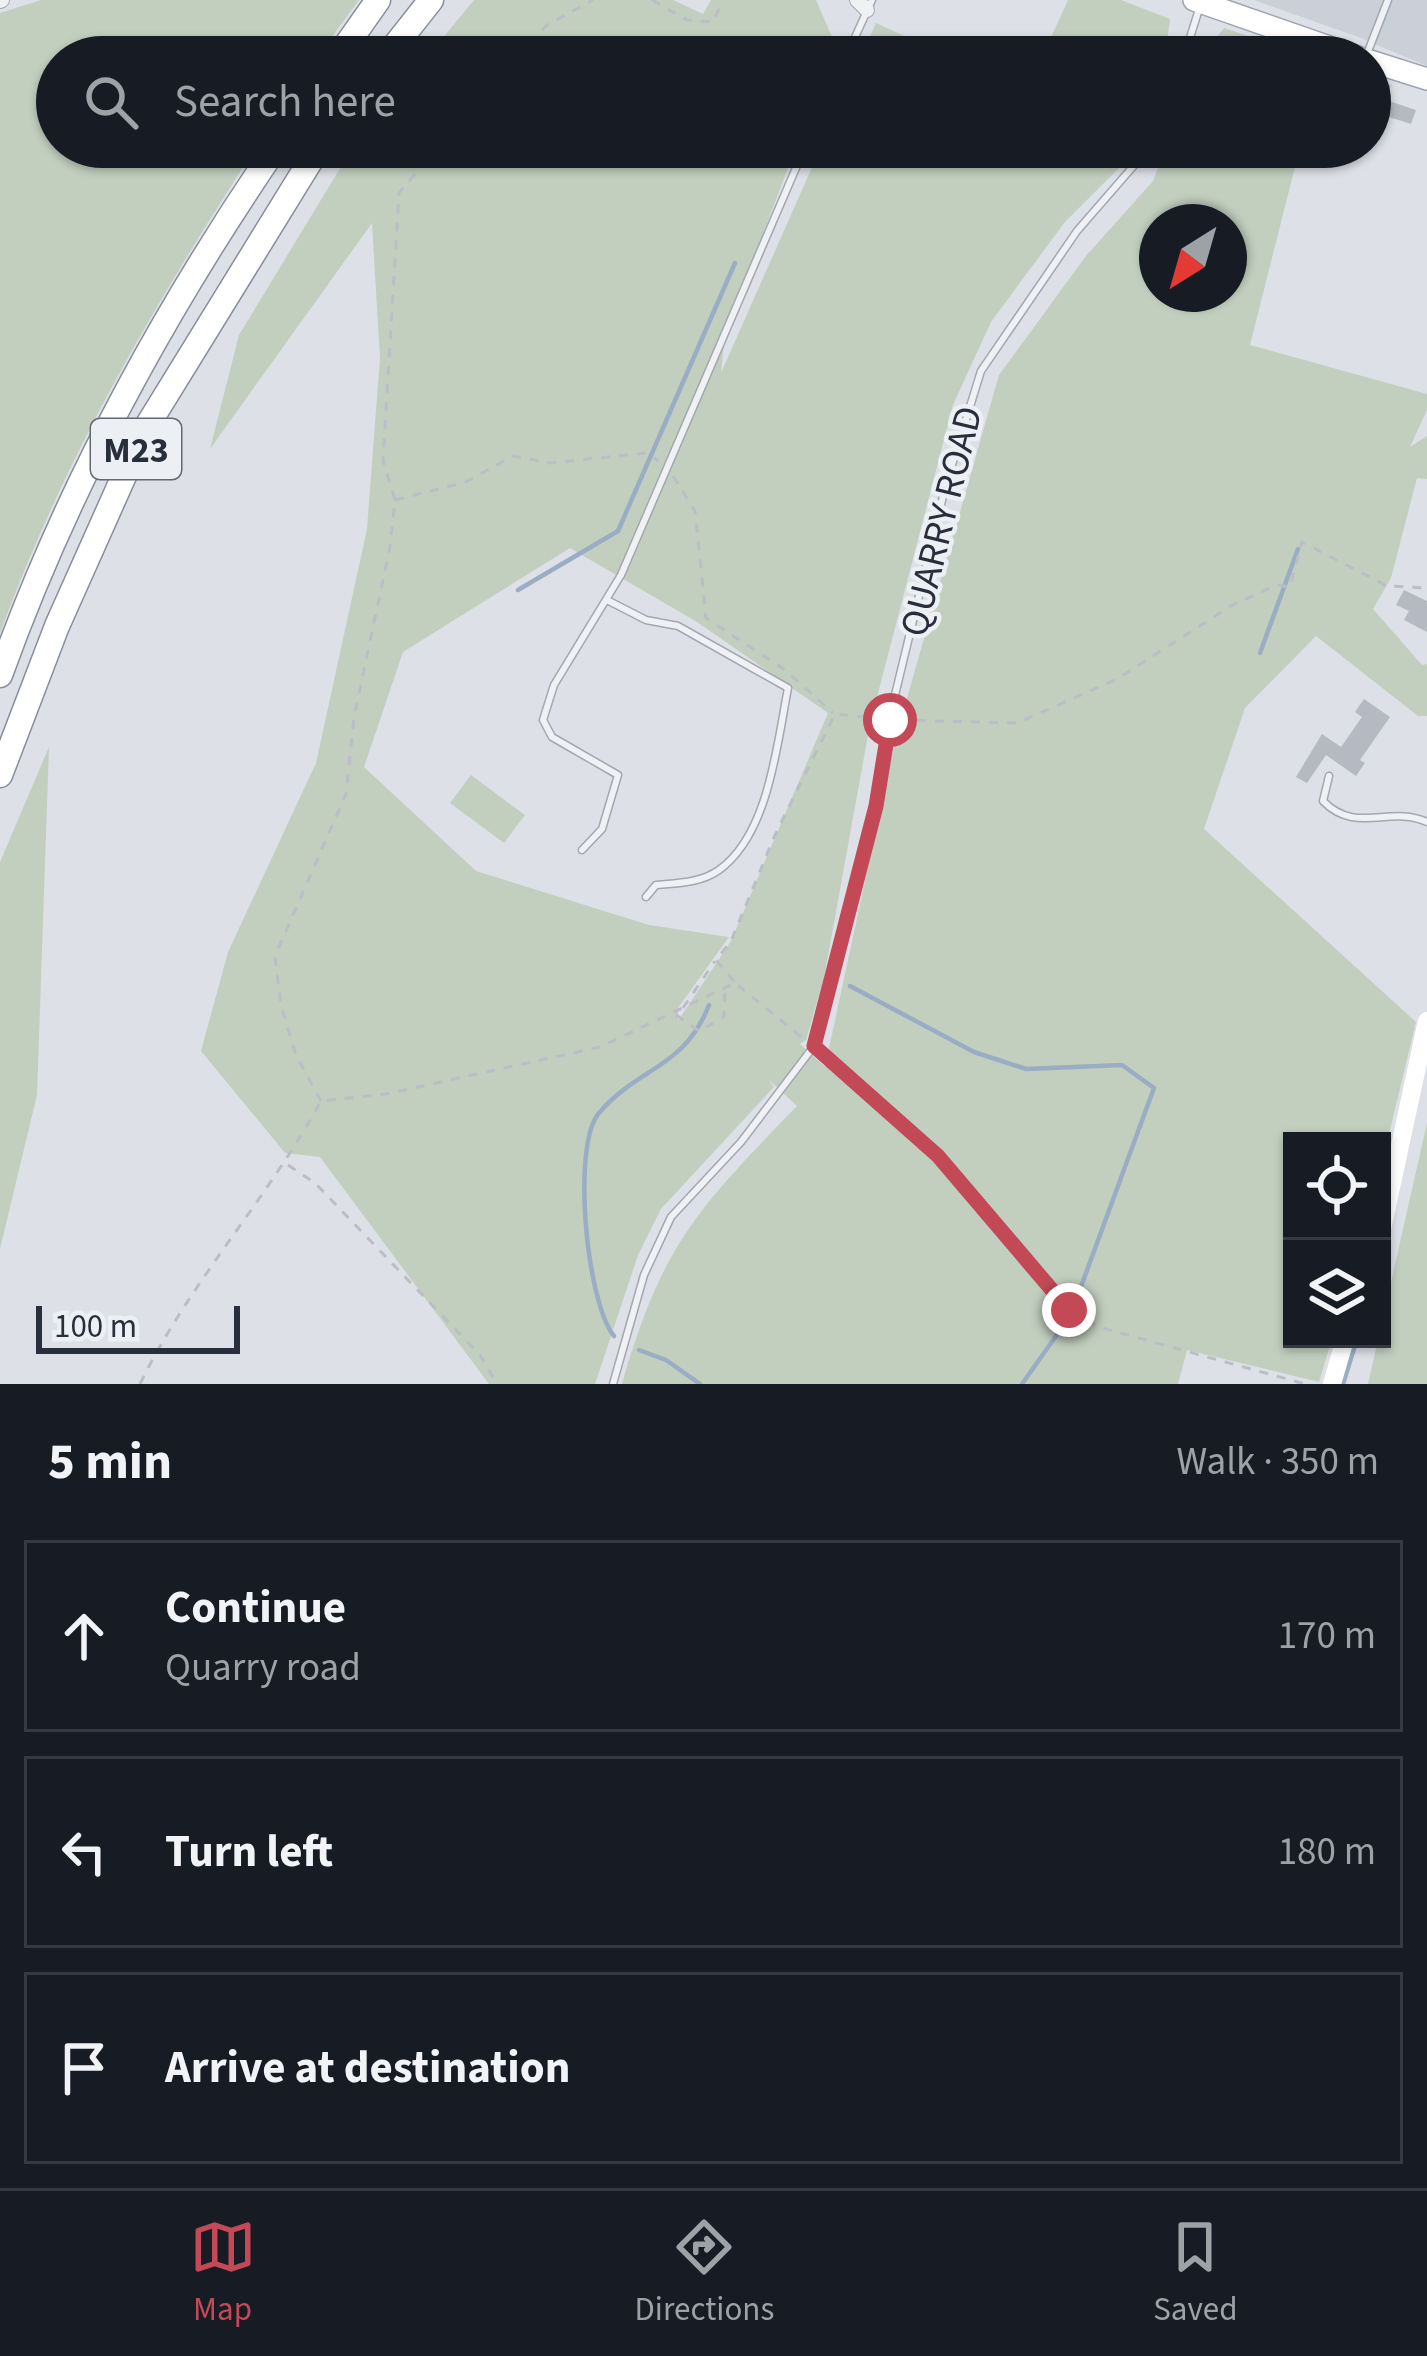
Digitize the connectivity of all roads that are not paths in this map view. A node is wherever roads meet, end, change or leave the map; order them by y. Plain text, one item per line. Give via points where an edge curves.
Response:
1 (378, 0) edge
2 (431, 0) edge
3 (1388, 0) edge
4 (1197, 1) edge
5 (865, 3) edge
6 (353, 36) edge
7 (403, 36) edge
8 (853, 36) edge
9 (1189, 36) edge
10 (1300, 36) edge
11 (1374, 36) edge
12 (1391, 67) edge
13 (1427, 79) edge
14 (264, 168) edge
15 (306, 168) edge
16 (796, 168) edge
17 (1132, 168) edge
18 (605, 600) junction
19 (0, 675) edge
20 (0, 775) edge
21 (1329, 776) dead end
22 (1427, 822) edge
23 (582, 850) dead end
24 (646, 897) dead end
25 (1427, 1021) edge
26 (1391, 1187) edge
27 (1342, 1348) edge
28 (613, 1384) edge
29 (1332, 1384) edge

1 - 6 highway
2 - 7 highway
3 - 11 lane
4 - 9 lane
4 - 10 main road
5 - 8 lane
12 - 13 main road
14 - 19 highway, M23 via 104,434
15 - 20 highway, M23 via 145,431
16 - 18 lane
17 - 28 lane, QUARRY ROAD via 981,371 951,466 814,1046 671,1217 644,1275
18 - 23 lane via 554,685 544,720 551,737 618,776 602,829
18 - 24 lane via 678,626 788,688 743,845 719,870 656,885
21 - 22 lane via 1323,801 1341,817
25 - 26 street
27 - 29 street

